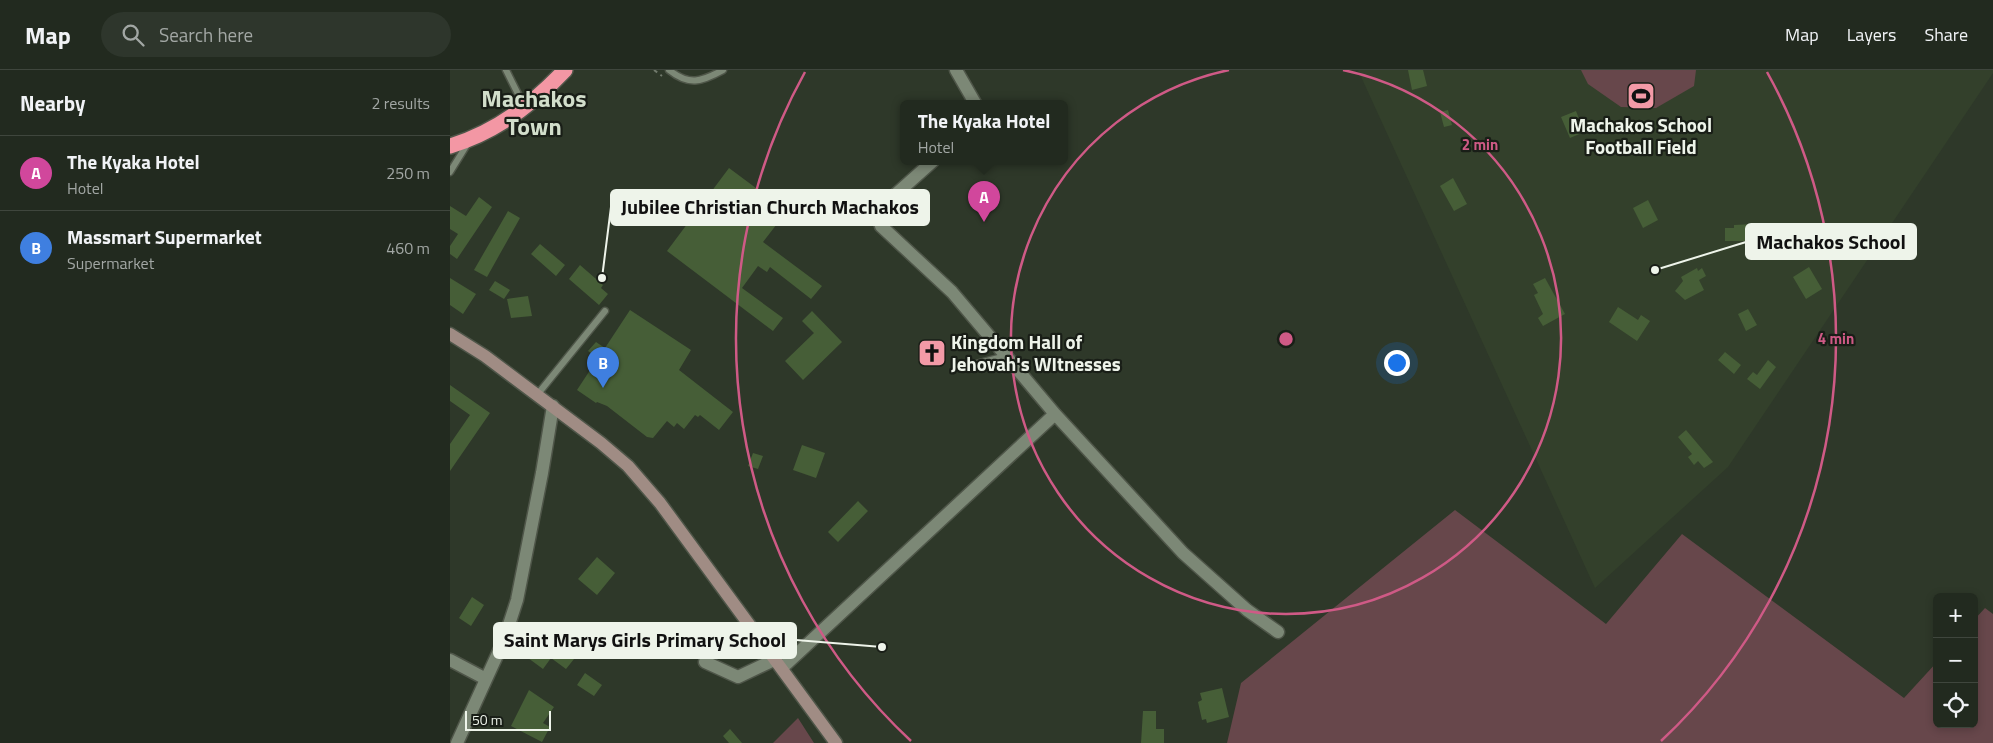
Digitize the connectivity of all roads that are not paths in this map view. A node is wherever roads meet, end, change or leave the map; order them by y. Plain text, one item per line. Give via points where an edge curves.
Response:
1 (506, 70) edge
2 (564, 70) edge
3 (669, 70) edge
4 (723, 70) edge
5 (956, 70) edge
6 (973, 100) edge
7 (524, 106) junction
8 (470, 140) junction
9 (450, 146) edge
10 (929, 165) edge
11 (450, 172) edge
12 (605, 311) dead end
13 (450, 334) edge
14 (1006, 356) junction
15 (972, 365) dead end
16 (537, 395) junction
17 (553, 406) junction
18 (1055, 414) junction
19 (1278, 632) dead end
20 (450, 660) edge
21 (705, 662) dead end
22 (780, 663) junction
23 (486, 679) junction
24 (457, 743) edge
25 (836, 743) edge

1 - 7 lane
2 - 7 highway
3 - 4 lane via 690,82
5 - 6 street
7 - 8 highway
8 - 9 highway
8 - 11 lane
10 - 14 street via 886,203 880,213 880,223 952,292
12 - 16 lane
13 - 16 main road
14 - 15 lane
14 - 18 street
16 - 17 main road
17 - 22 main road via 633,472
17 - 23 street via 516,600 504,640
18 - 19 street via 1183,553 1247,610
18 - 22 street
20 - 23 street
21 - 22 street via 738,677
22 - 25 main road
23 - 24 street

